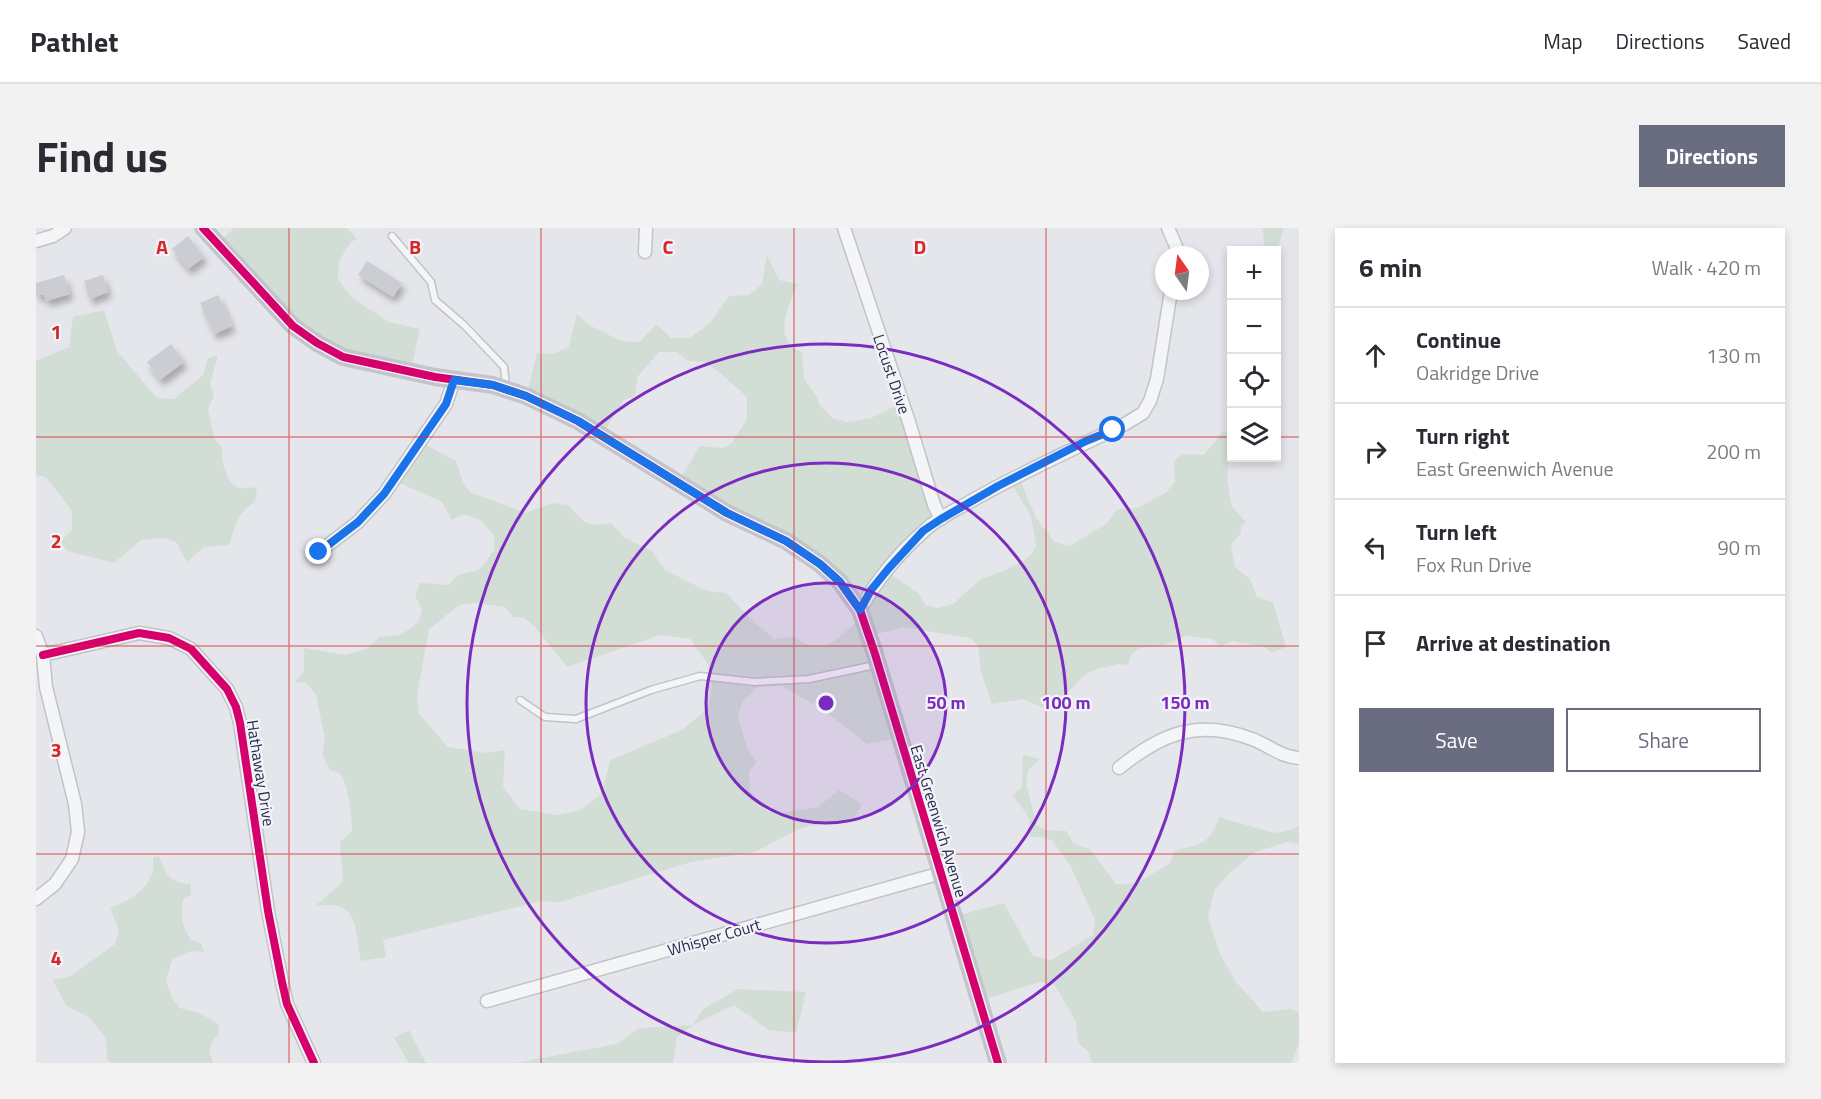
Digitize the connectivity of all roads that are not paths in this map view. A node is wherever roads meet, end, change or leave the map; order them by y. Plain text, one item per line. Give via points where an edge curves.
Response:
1 (65, 228) edge
2 (202, 228) edge
3 (646, 228) edge
4 (844, 228) edge
5 (1168, 228) edge
6 (392, 236) dead end
7 (36, 241) edge
8 (1176, 246) edge
9 (645, 252) dead end
10 (1170, 300) edge
11 (454, 380) junction
12 (506, 389) junction
13 (941, 519) junction
14 (319, 552) dead end
15 (860, 610) junction
16 (36, 636) edge
17 (43, 655) junction
18 (879, 665) junction
19 (520, 700) dead end
20 (1299, 758) edge
21 (1119, 768) dead end
22 (941, 873) junction
23 (36, 898) edge
24 (487, 1001) dead end
25 (314, 1063) edge
26 (998, 1063) edge

1 - 7 street
2 - 11 street, East Greenwich Avenue via 293,326 317,343 344,357
3 - 9 street
4 - 13 street, Locust Drive
5 - 8 street
6 - 12 lane via 431,282 435,300 504,368
10 - 13 street via 1157,380 1143,412
11 - 12 street, East Greenwich Avenue
11 - 14 street via 446,404 384,494 358,522
12 - 15 street, East Greenwich Avenue via 578,421 727,513 786,541 840,582
13 - 15 street via 923,531 889,568
15 - 18 street, East Greenwich Avenue
16 - 17 street
17 - 23 street via 46,687 75,804 78,832 72,859 55,884
17 - 25 street, Hathaway Drive via 140,633 169,638 190,650 227,689 240,723 282,982 291,1014
18 - 19 lane via 808,679 755,682 700,676 576,719 545,717
18 - 22 street, East Greenwich Avenue
20 - 21 street via 1290,758 1235,733 1194,730 1170,735 1142,749
22 - 24 street, Whisper Court
22 - 26 street, East Greenwich Avenue

